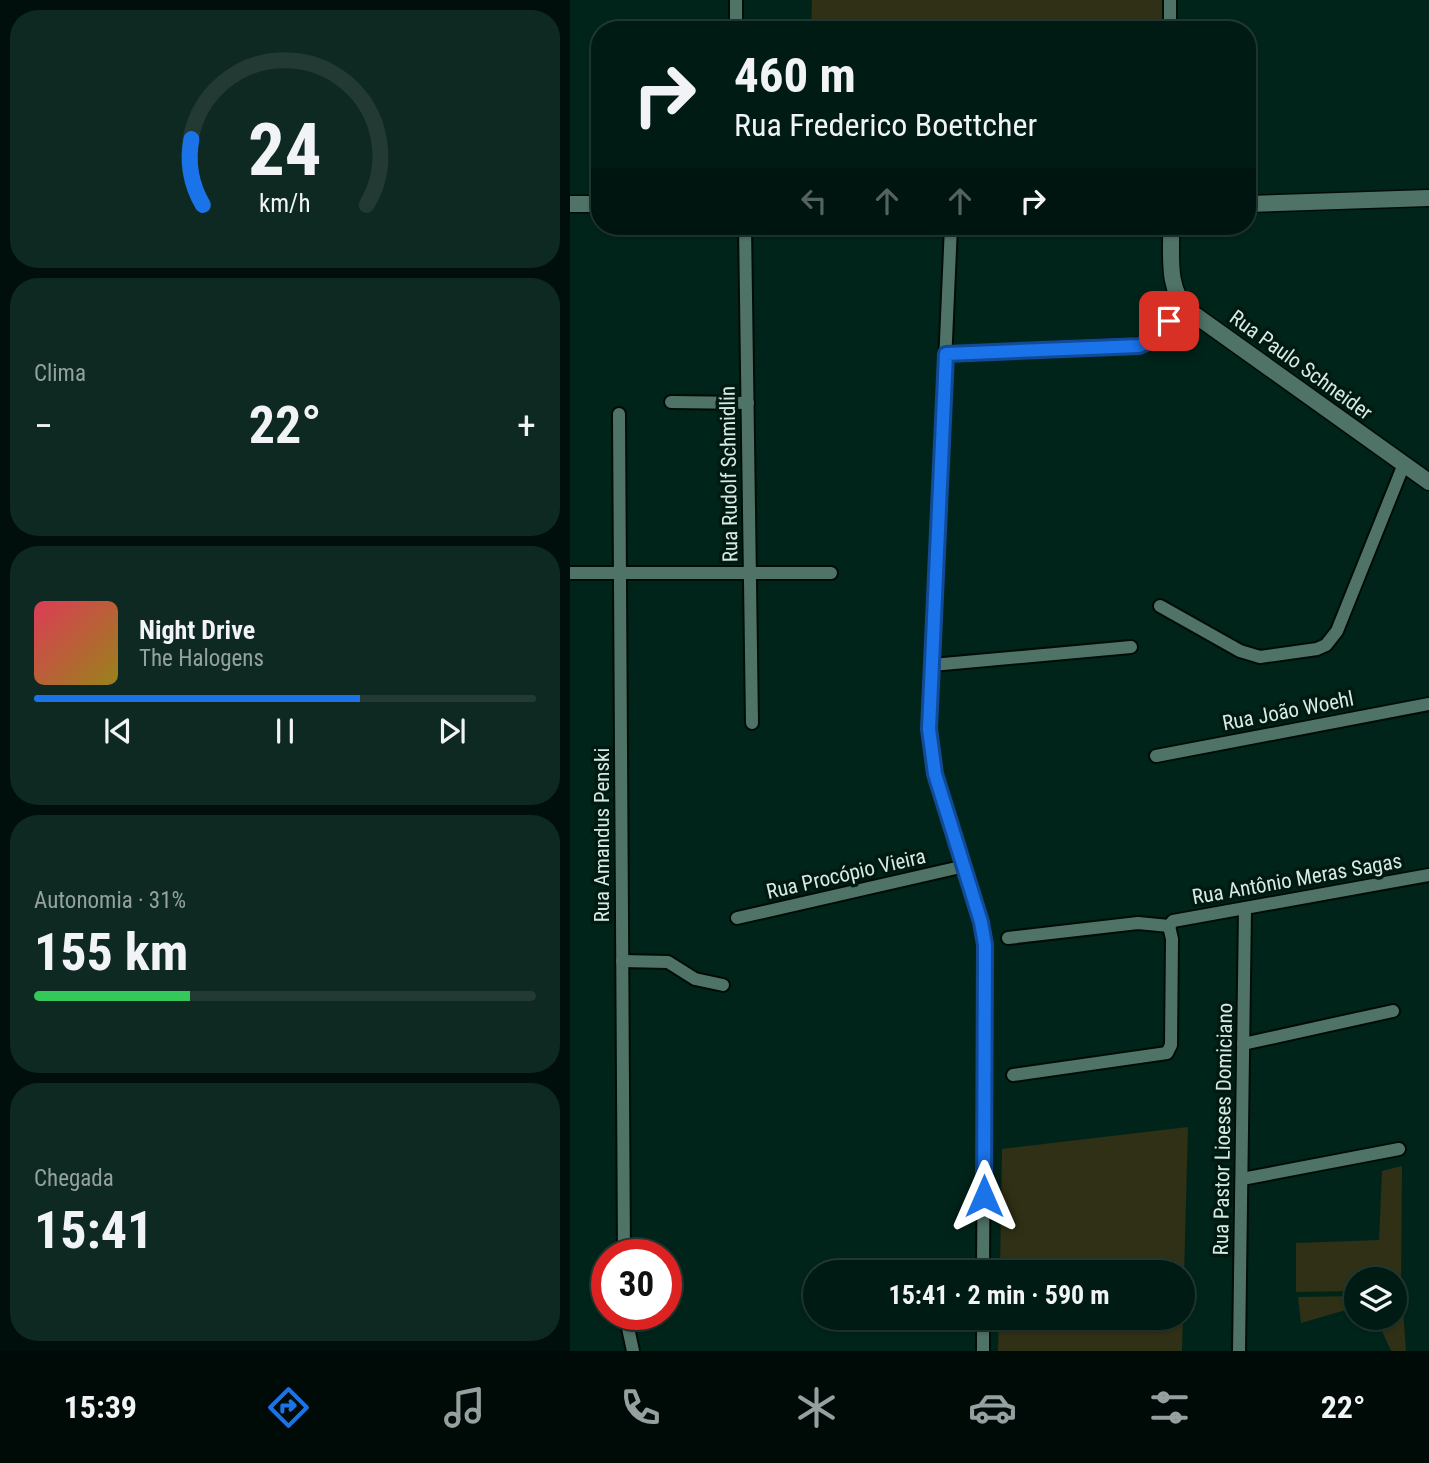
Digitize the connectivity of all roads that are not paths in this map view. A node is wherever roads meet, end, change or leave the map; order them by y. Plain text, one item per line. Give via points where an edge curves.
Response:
1 (736, 0) edge
2 (1170, 0) edge
3 (736, 21) edge
4 (1170, 21) edge
5 (1429, 198) edge
6 (570, 204) edge
7 (591, 204) edge
8 (1256, 204) edge
9 (745, 235) edge
10 (950, 235) edge
11 (1171, 235) edge
12 (1181, 303) junction
13 (946, 354) junction
14 (671, 402) dead end
15 (748, 402) junction
16 (619, 414) dead end
17 (1404, 464) junction
18 (1429, 482) edge
19 (570, 573) edge
20 (620, 573) junction
21 (750, 573) junction
22 (831, 573) dead end
23 (1160, 606) dead end
24 (1131, 647) dead end
25 (932, 665) junction
26 (1429, 704) edge
27 (752, 723) dead end
28 (1156, 756) dead end
29 (964, 866) junction
30 (1429, 875) edge
31 (1245, 908) junction
32 (737, 918) dead end
33 (1171, 923) junction
34 (1008, 938) dead end
35 (622, 961) junction
36 (723, 985) dead end
37 (1393, 1011) dead end
38 (1243, 1044) junction
39 (1013, 1074) dead end
40 (1399, 1149) dead end
41 (1242, 1179) junction
42 (624, 1239) edge
43 (983, 1260) edge
44 (628, 1330) edge
45 (983, 1330) edge
46 (633, 1351) edge
47 (983, 1351) edge
48 (1239, 1351) edge

1 - 3 street
2 - 4 street
5 - 8 street
6 - 7 street
9 - 15 street, Rua Rudolf Schmidlin
10 - 13 street
11 - 12 street via 1172,282
12 - 13 street via 1150,344
12 - 17 street, Rua Paulo Schneider
13 - 25 street
14 - 15 street
15 - 21 street, Rua Rudolf Schmidlin
16 - 20 street, Rua Amandus Penski
17 - 18 street, Rua Paulo Schneider
17 - 23 street via 1337,631 1326,645 1271,657 1249,655
19 - 20 street
20 - 21 street
20 - 35 street, Rua Amandus Penski
21 - 22 street
21 - 27 street, Rua Rudolf Schmidlin
24 - 25 street
25 - 29 street via 930,751
26 - 28 street, Rua João Woehl
29 - 32 street, Rua Procópio Vieira
29 - 43 street via 985,945
30 - 31 street, Rua Antônio Meras Sagas
31 - 33 street, Rua Antônio Meras Sagas
31 - 38 street, Rua Pastor Lioeses Domiciano
33 - 34 street, Rua Antônio Meras Sagas
33 - 39 street via 1171,1045 1167,1053
35 - 36 street via 668,962 695,979
35 - 42 street, Rua Amandus Penski
37 - 38 street
38 - 41 street, Rua Pastor Lioeses Domiciano
40 - 41 street
41 - 48 street, Rua Pastor Lioeses Domiciano
44 - 46 street
45 - 47 street

